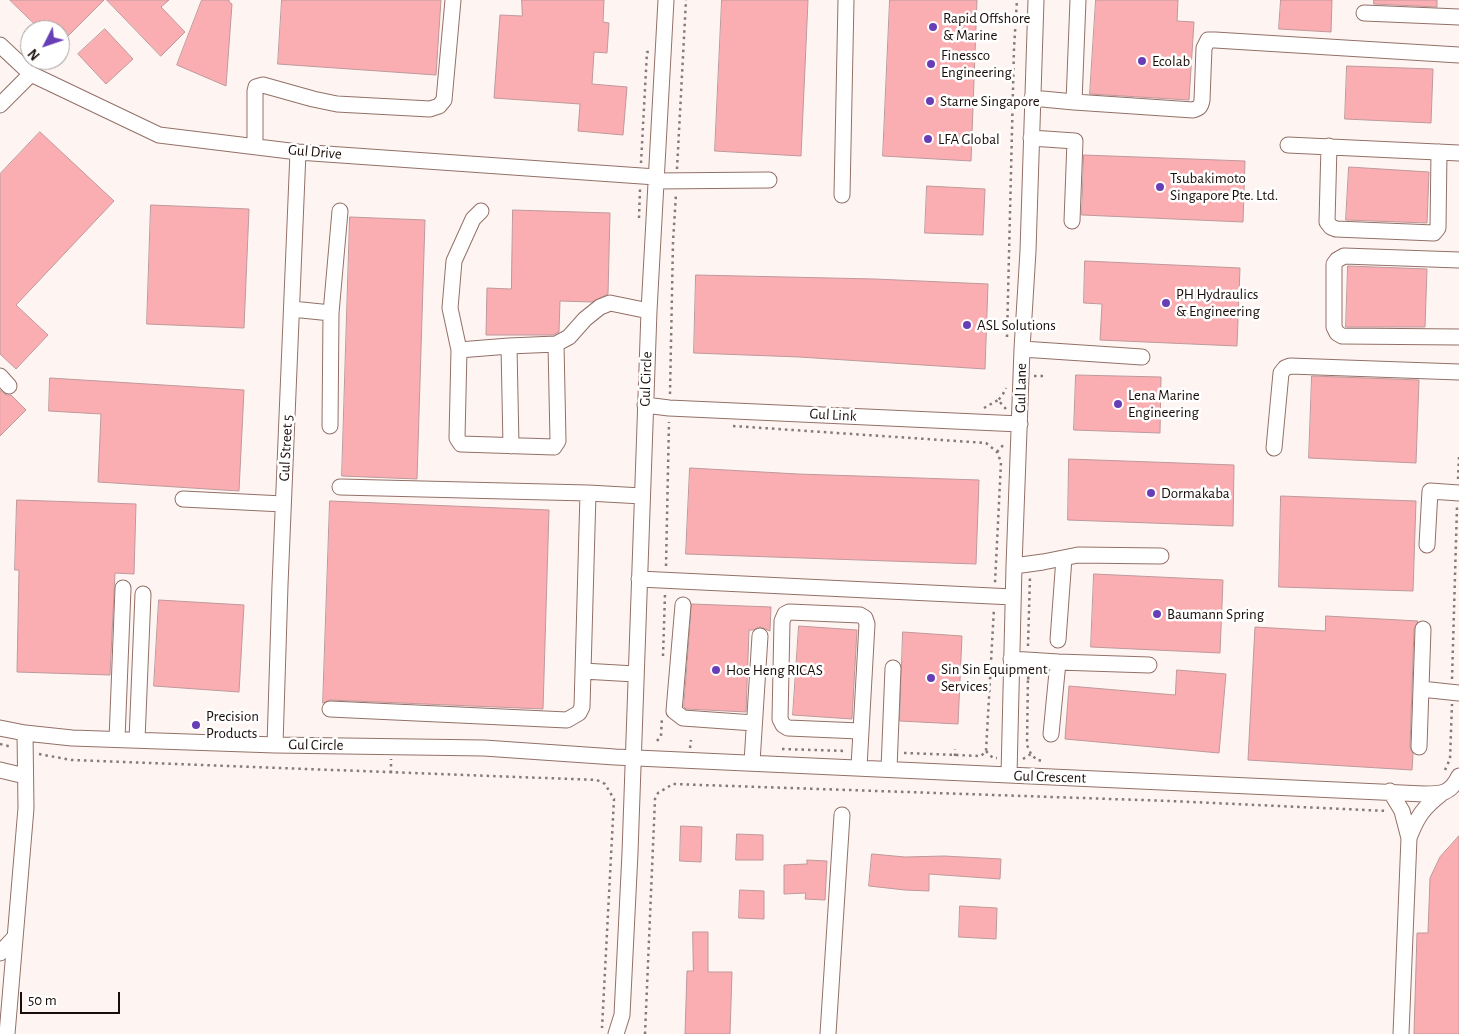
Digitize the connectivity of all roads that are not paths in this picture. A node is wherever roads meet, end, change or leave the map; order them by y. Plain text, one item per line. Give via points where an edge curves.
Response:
1 (453, 0) edge
2 (666, 0) edge
3 (846, 0) edge
4 (1036, 0) edge
5 (1072, 0) edge
6 (1078, 0) edge
7 (1364, 13) dead end
8 (1459, 17) edge
9 (0, 45) edge
10 (1459, 56) edge
11 (31, 74) junction
12 (1032, 98) junction
13 (1074, 102) junction
14 (0, 105) edge
15 (1031, 138) junction
16 (1288, 145) dead end
17 (255, 146) junction
18 (1329, 146) junction
19 (298, 152) junction
20 (1439, 152) junction
21 (1459, 153) edge
22 (656, 179) junction
23 (769, 180) dead end
24 (842, 195) dead end
25 (340, 211) dead end
26 (481, 211) dead end
27 (1072, 221) dead end
28 (1459, 260) edge
29 (292, 309) junction
30 (649, 311) junction
31 (331, 313) junction
32 (1459, 337) edge
33 (556, 344) junction
34 (509, 346) junction
35 (1022, 349) junction
36 (459, 350) junction
37 (1142, 357) dead end
38 (1459, 372) edge
39 (645, 405) junction
40 (1013, 424) junction
41 (330, 426) dead end
42 (511, 446) junction
43 (1274, 448) dead end
44 (340, 487) dead end
45 (588, 493) junction
46 (1458, 493) edge
47 (642, 496) junction
48 (182, 498) dead end
49 (283, 504) junction
50 (1427, 545) dead end
51 (1161, 556) dead end
52 (1064, 558) junction
53 (1014, 566) junction
54 (639, 579) junction
55 (123, 588) dead end
56 (143, 594) dead end
57 (1013, 597) junction
58 (683, 605) dead end
59 (1423, 629) dead end
60 (760, 636) dead end
61 (1058, 640) dead end
62 (1011, 658) junction
63 (1058, 662) junction
64 (1149, 665) dead end
65 (893, 668) dead end
66 (583, 671) junction
67 (635, 674) junction
68 (1421, 688) junction
69 (1455, 692) edge
70 (330, 709) dead end
71 (754, 723) junction
72 (0, 728) edge
73 (860, 731) junction
74 (25, 734) junction
75 (1051, 734) dead end
76 (117, 739) junction
77 (137, 740) junction
78 (275, 745) junction
79 (1419, 747) dead end
80 (633, 758) junction
81 (752, 762) junction
82 (859, 767) junction
83 (889, 769) junction
84 (0, 770) edge
85 (1452, 774) edge
86 (1009, 775) junction
87 (25, 776) junction
88 (1390, 791) junction
89 (1441, 794) junction
90 (842, 815) dead end
91 (1409, 838) junction
92 (15, 937) junction
93 (0, 953) edge
94 (622, 1015) junction
95 (7, 1034) edge
96 (616, 1034) edge
97 (626, 1034) edge
98 (828, 1034) edge
99 (1402, 1034) edge

1 - 17 street via 444,100 439,106 430,109 337,104 263,85 256,87 255,91
2 - 22 street, Gul Circle
3 - 24 street
4 - 12 street, Gul Lane
5 - 6 street
6 - 13 street
7 - 8 street
9 - 11 street, Gul Drive
10 - 13 street via 1208,40 1204,48 1202,100 1198,109
11 - 14 street
11 - 17 street, Gul Drive via 159,135
12 - 13 street
12 - 15 street, Gul Lane
15 - 27 street via 1075,141
15 - 35 street, Gul Lane
16 - 18 street
17 - 19 street, Gul Drive
18 - 20 street
18 - 20 street via 1327,222 1336,229 1434,232 1438,228
19 - 22 street, Gul Drive
19 - 29 street, Gul Street 5
20 - 21 street
22 - 23 street, Gul Drive
22 - 30 street, Gul Circle
25 - 31 street
26 - 36 street via 473,219 454,261 450,308
28 - 32 street via 1344,256 1334,264 1334,327 1342,336
29 - 31 street
29 - 49 street, Gul Street 5
30 - 33 street via 610,303 600,307 569,337
30 - 39 street, Gul Circle
31 - 41 street
33 - 34 street
33 - 42 street via 558,441 554,447
34 - 36 street
34 - 42 street
35 - 37 street
35 - 40 street, Gul Lane
36 - 42 street via 457,438 461,444
38 - 43 street via 1285,368 1281,373
39 - 40 street, Gul Link
39 - 47 street, Gul Circle
40 - 53 street, Gul Lane
44 - 45 street
45 - 47 street
45 - 66 street
46 - 50 street via 1430,491
47 - 54 street, Gul Circle
48 - 49 street
49 - 78 street, Gul Street 5
51 - 52 street via 1078,555
52 - 53 street
52 - 61 street
53 - 57 street, Gul Lane
54 - 57 street
54 - 67 street, Gul Circle
55 - 76 street
56 - 77 street
57 - 62 street, Gul Lane
58 - 71 street via 674,711 683,718
59 - 68 street
60 - 71 street
62 - 63 street
62 - 86 street, Gul Lane
63 - 64 street
63 - 75 street
65 - 83 street
66 - 67 street
66 - 70 street via 582,707 579,713 567,720
67 - 80 street, Gul Circle
68 - 69 street
68 - 79 street
71 - 81 street
72 - 74 street, Gul Circle
73 - 73 street via 865,618 860,615 789,612 782,620 781,723 788,728
73 - 82 street
74 - 76 street, Gul Circle
74 - 87 street
76 - 77 street, Gul Circle
77 - 78 street, Gul Circle
78 - 80 street, Gul Circle via 484,748
80 - 81 street, Gul Crescent
80 - 94 street, Gul Circle
81 - 82 street, Gul Crescent
82 - 83 street, Gul Crescent
83 - 86 street, Gul Crescent
84 - 87 street
85 - 89 street via 1455,784
86 - 88 street, Gul Crescent
87 - 92 street via 26,808
88 - 89 street, Gul Crescent
88 - 91 street via 1402,811
89 - 91 street via 1421,812
90 - 98 street
91 - 99 street
92 - 93 street
92 - 95 street
94 - 96 street, Gul Circle
94 - 97 street, Gul Circle

